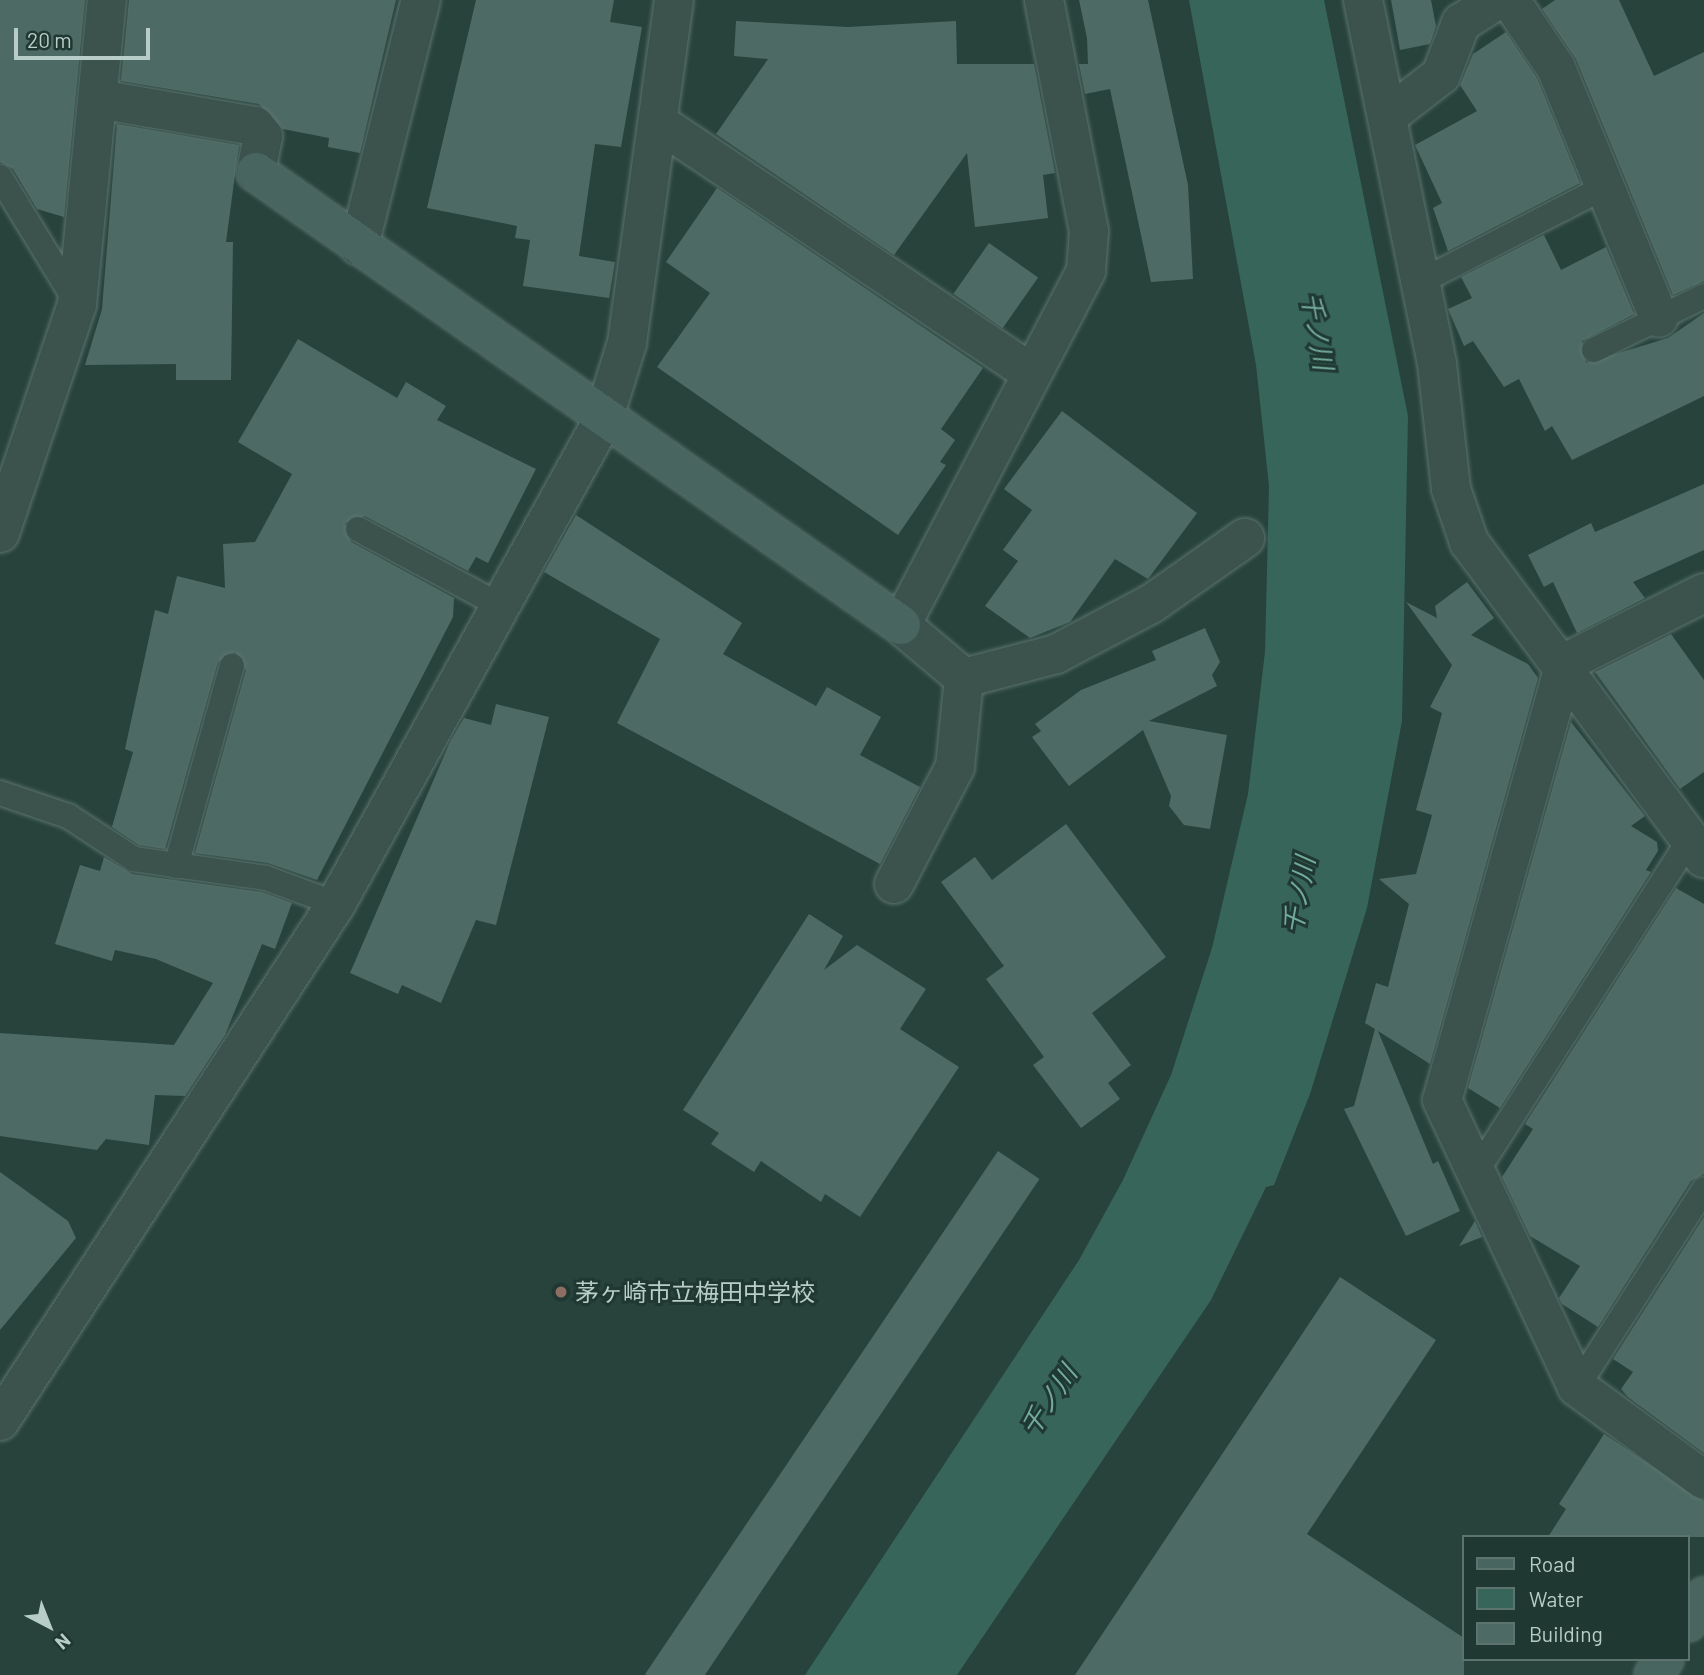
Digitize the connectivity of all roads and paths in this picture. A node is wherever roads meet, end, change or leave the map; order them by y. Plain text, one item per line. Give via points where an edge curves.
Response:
1 (107, 0) edge
2 (421, 0) edge
3 (674, 0) edge
4 (1044, 0) edge
5 (1363, 0) edge
6 (1497, 0) edge
7 (1510, 0) edge
8 (98, 99) junction
9 (1388, 116) junction
10 (659, 123) junction
11 (0, 177) edge
12 (1605, 187) junction
13 (359, 246) junction
14 (1420, 282) junction
15 (1704, 296) edge
16 (77, 304) junction
17 (1659, 318) junction
18 (1594, 351) dead end
19 (1029, 372) junction
20 (603, 420) junction
21 (358, 529) dead end
22 (0, 533) edge
23 (1245, 538) dead end
24 (1704, 593) edge
25 (501, 606) junction
26 (901, 625) junction
27 (1565, 663) junction
28 (232, 666) dead end
29 (964, 678) junction
30 (0, 793) edge
31 (1697, 849) edge
32 (176, 866) junction
33 (894, 884) dead end
34 (336, 904) junction
35 (1475, 1174) junction
36 (1704, 1189) edge
37 (1577, 1387) junction
38 (0, 1421) edge
39 (1704, 1480) edge
40 (1704, 1597) edge
41 (1690, 1619) edge

1 - 8 street
2 - 13 street
3 - 10 street
4 - 19 street via 1089,231 1086,271
5 - 9 street
6 - 9 street via 1461,23 1441,75
7 - 12 street via 1556,68
8 - 13 street via 256,126 263,136 256,172
8 - 16 street
9 - 14 street
10 - 19 street
10 - 20 street via 627,343
11 - 16 lane
12 - 14 lane
12 - 17 street
13 - 20 street
14 - 27 street via 1451,489 1469,542
15 - 17 lane
16 - 22 street
17 - 18 lane
19 - 26 street
20 - 25 street
20 - 26 street
21 - 25 lane
23 - 29 street via 1151,604 1056,654
24 - 27 street
25 - 34 street
26 - 29 street
27 - 31 street
27 - 35 street via 1442,1100
28 - 32 lane
29 - 33 street via 955,767
30 - 32 lane via 68,816 134,859
31 - 35 lane
32 - 34 lane via 265,878
34 - 38 street
35 - 37 street
36 - 37 lane
37 - 39 street
40 - 41 street

